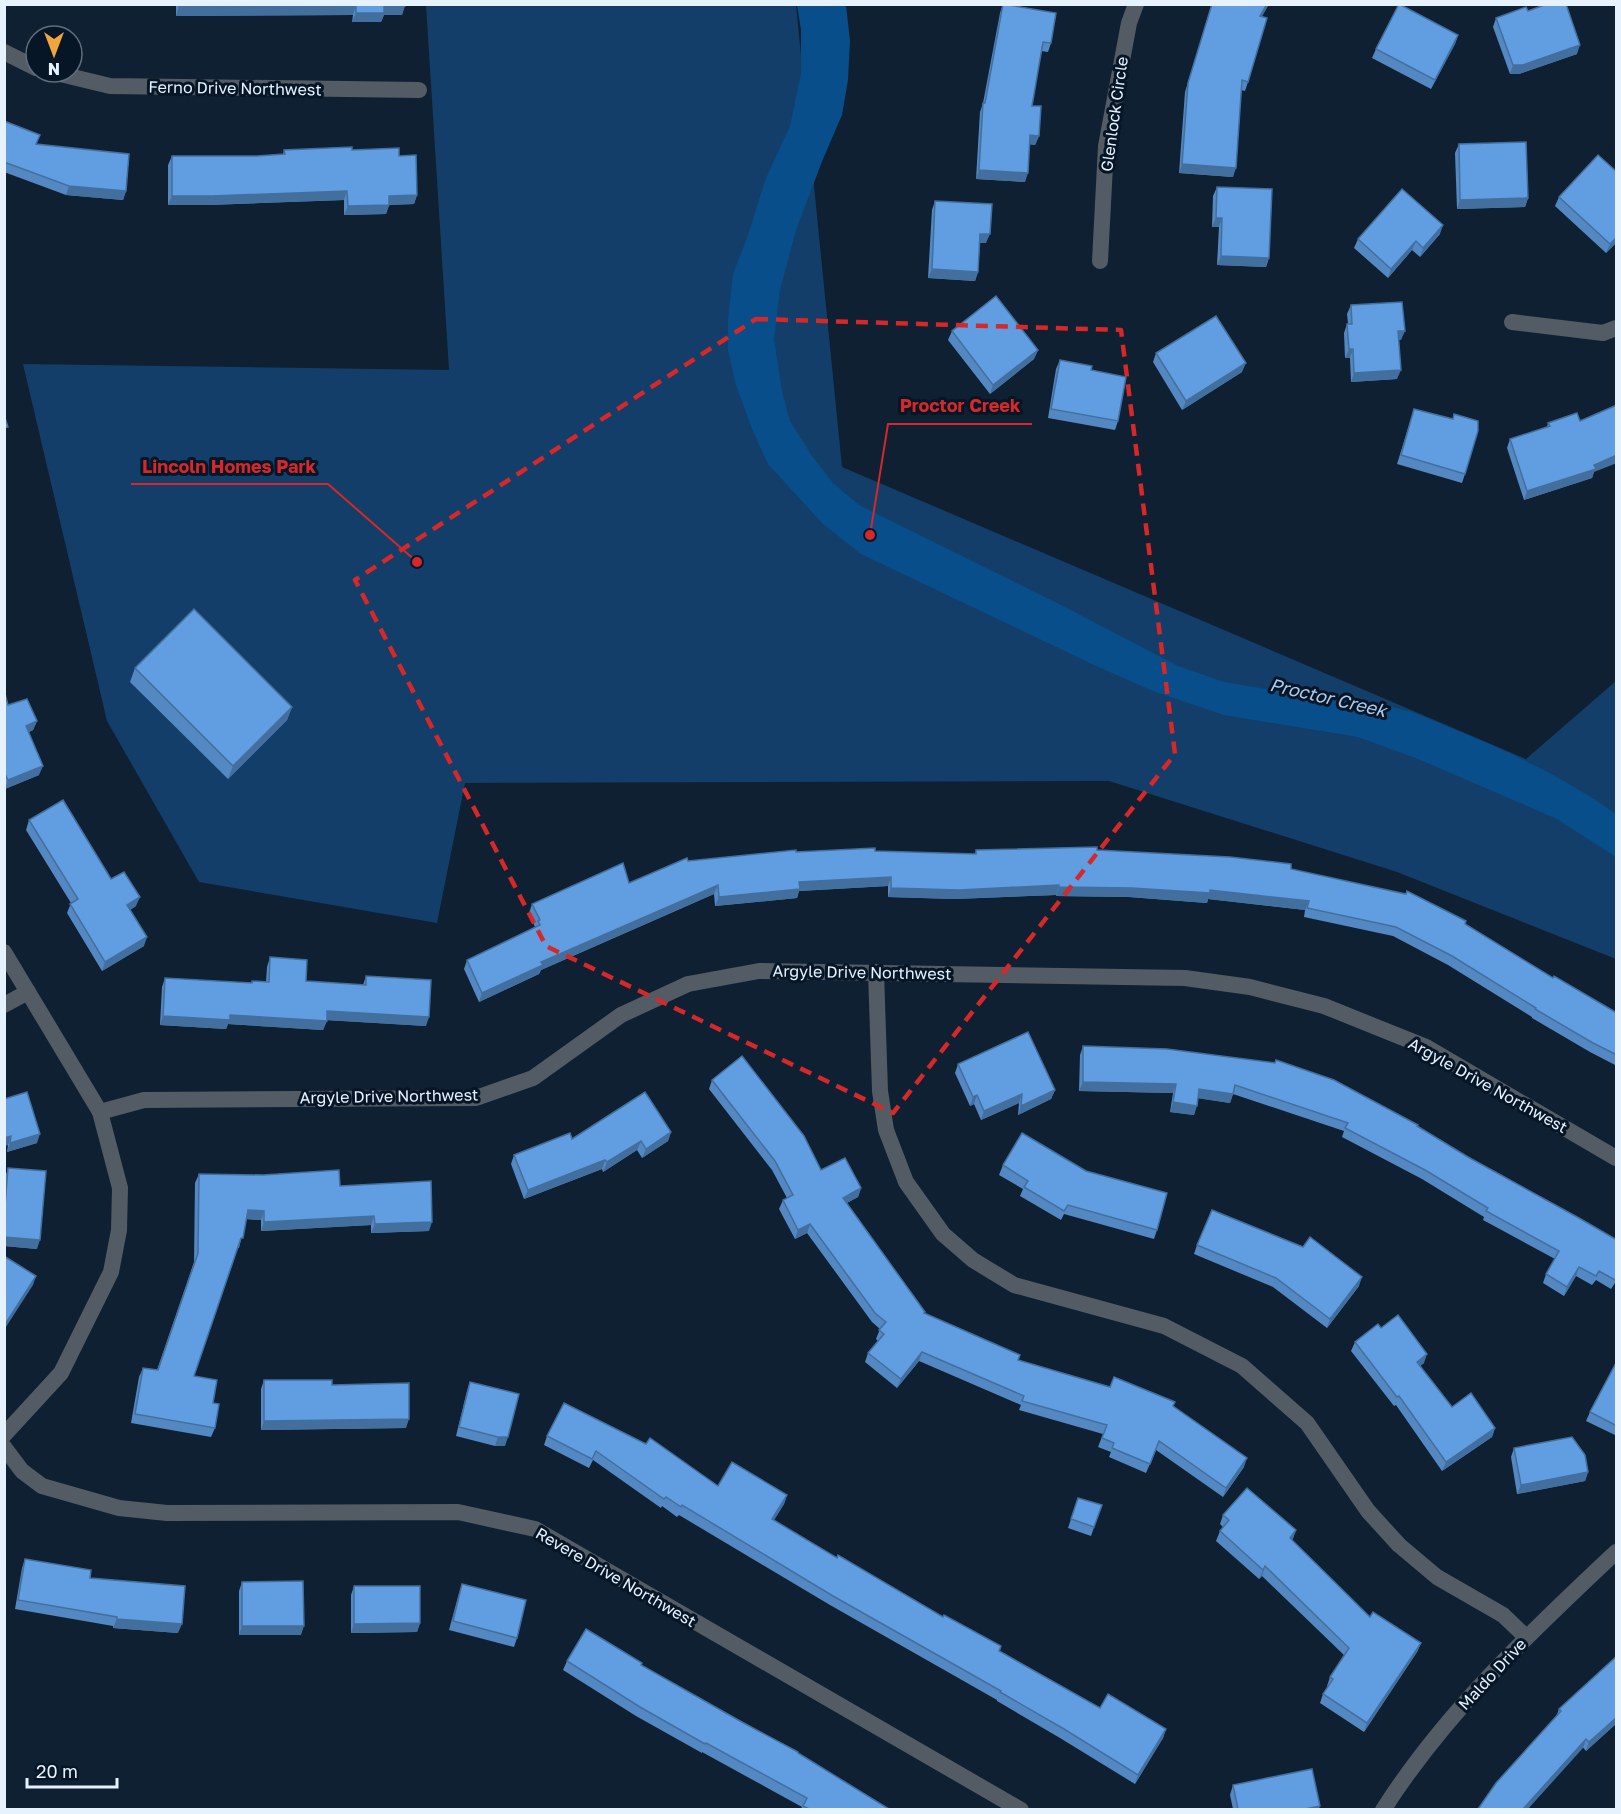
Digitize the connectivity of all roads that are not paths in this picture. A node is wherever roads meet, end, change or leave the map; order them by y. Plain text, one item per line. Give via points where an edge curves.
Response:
1 (1136, 4) edge
2 (4, 52) edge
3 (24, 62) edge
4 (84, 80) edge
5 (419, 90) dead end
6 (1100, 261) dead end
7 (1512, 322) dead end
8 (1617, 328) edge
9 (4, 952) edge
10 (876, 972) junction
11 (28, 992) junction
12 (4, 1005) edge
13 (100, 1113) junction
14 (1617, 1158) edge
15 (4, 1435) edge
16 (4, 1447) edge
17 (1617, 1552) edge
18 (1526, 1637) junction
19 (1021, 1809) edge
20 (1383, 1809) edge

1 - 6 street, Glenlock Circle via 1106,146
2 - 3 street
4 - 5 street, Ferno Drive Northwest via 110,86
7 - 8 street via 1603,333
9 - 11 street
10 - 13 street, Argyle Drive Northwest via 759,970 688,984 621,1015 533,1078 476,1098 144,1100
10 - 14 street, Argyle Drive Northwest via 1185,978 1250,987 1324,1006 1426,1047
10 - 18 street via 880,1091 886,1130 906,1182 943,1234 973,1260 1014,1285 1164,1326 1242,1366 1307,1423 1368,1511 1399,1545 1437,1577 1503,1615
11 - 12 street
11 - 13 street
13 - 15 street via 120,1188 119,1230 111,1272 61,1373
16 - 19 street, Revere Drive Northwest via 22,1471 42,1486 119,1508 167,1513 458,1512 535,1529
17 - 18 street, Maldo Drive
18 - 20 street, Maldo Drive via 1461,1707

